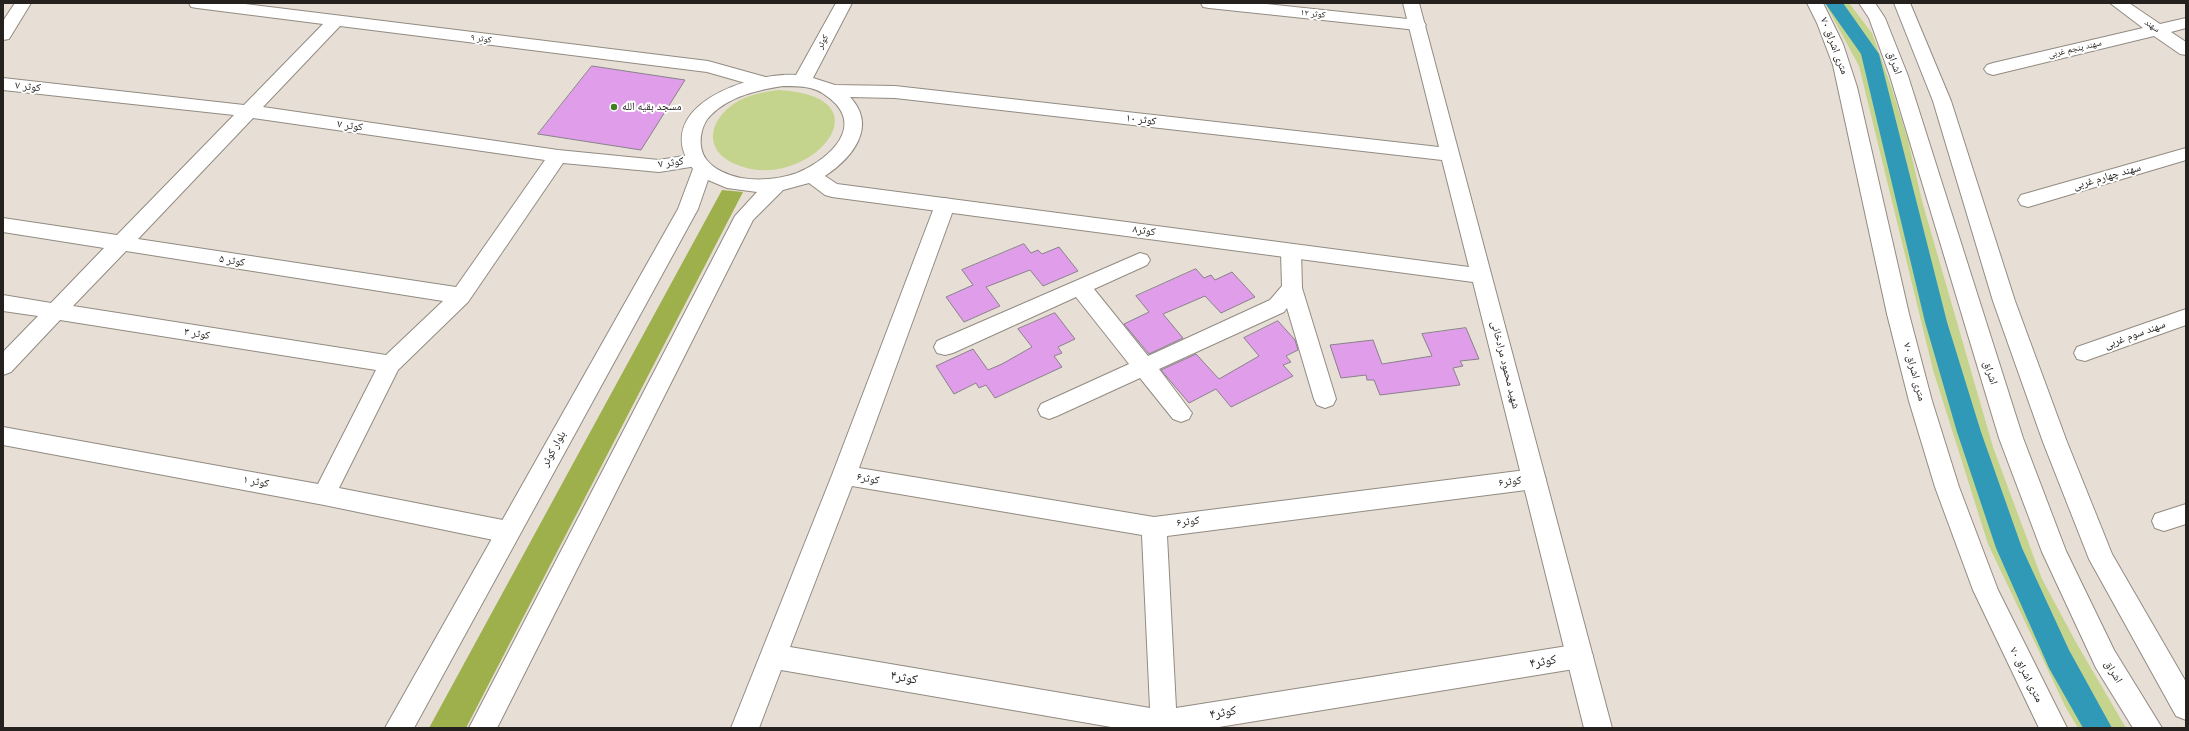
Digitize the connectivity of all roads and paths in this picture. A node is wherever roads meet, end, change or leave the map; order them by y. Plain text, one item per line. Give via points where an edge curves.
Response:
1 (23, 3) edge
2 (197, 3) edge
3 (844, 3) edge
4 (1209, 3) edge
5 (1411, 3) edge
6 (1815, 3) edge
7 (1867, 3) edge
8 (1902, 3) edge
9 (2118, 3) edge
10 (229, 5) edge
11 (336, 20) junction
12 (2186, 23) edge
13 (1417, 25) junction
14 (2158, 30) junction
15 (3, 34) edge
16 (2186, 50) edge
17 (1993, 69) dead end
18 (802, 81) junction
19 (763, 82) junction
20 (3, 84) edge
21 (832, 91) junction
22 (248, 111) junction
23 (2186, 154) edge
24 (558, 156) junction
25 (1450, 156) junction
26 (699, 164) junction
27 (811, 174) junction
28 (776, 184) junction
29 (2028, 200) dead end
30 (945, 205) junction
31 (3, 225) edge
32 (120, 244) junction
33 (1291, 251) junction
34 (1140, 260) dead end
35 (1482, 276) junction
36 (1080, 287) junction
37 (1292, 288) junction
38 (461, 296) junction
39 (3, 303) edge
40 (54, 312) junction
41 (2186, 317) edge
42 (945, 347) dead end
43 (2085, 353) dead end
44 (390, 364) junction
45 (3, 366) edge
46 (1143, 367) junction
47 (1325, 399) dead end
48 (1049, 410) dead end
49 (1181, 413) dead end
50 (3, 436) edge
51 (844, 475) junction
52 (1534, 479) junction
53 (324, 495) junction
54 (1154, 527) junction
55 (508, 532) junction
56 (773, 656) junction
57 (1580, 656) junction
58 (2186, 706) edge
59 (1163, 725) edge
60 (399, 728) edge
61 (483, 728) edge
62 (745, 728) edge
63 (1598, 728) edge
64 (2053, 728) edge
65 (2148, 728) edge

1 - 15 street
2 - 10 street, کوثر ۹
3 - 18 street, کوثر
4 - 13 street, کوثر ۱۲
5 - 13 street, شهید محمود مرادخانی
6 - 64 street, ۷۰ متری اشراق via 1845,70 1898,316 1928,427 1967,544 2015,658
7 - 65 street, اشراق via 1877,18 1898,76 2011,438 2054,552 2105,659
8 - 58 street via 1942,101 2004,301 2101,559
9 - 14 street, سهند
10 - 11 street, کوثر ۹
11 - 19 street, کوثر ۹ via 708,67
11 - 22 street
12 - 14 street, سهند پنجم غربی
13 - 25 street, شهید محمود مرادخانی
14 - 16 street, سهند
14 - 17 street, سهند پنجم غربی
18 - 19 street
18 - 21 street
19 - 26 street via 743,87 725,96 709,106 698,119 692,133 691,147
20 - 22 street, کوثر ۷
21 - 25 street, کوثر ۱۰ via 895,92
21 - 27 street via 844,100 852,112 854,125 851,138 842,152 829,164
22 - 24 street, کوثر ۷
22 - 32 street
23 - 29 street, سهند چهارم غربی
24 - 26 street, کوثر ۷ via 659,166
24 - 38 street
25 - 35 street, شهید محمود مرادخانی
26 - 28 street via 716,177 734,183 754,186
26 - 55 street, بلوار کوثر via 688,209
27 - 28 street
27 - 30 street, کوثر۸ via 832,190
28 - 61 street via 745,216
30 - 33 street, کوثر۸
30 - 51 street
31 - 32 street, کوثر ۵
32 - 38 street, کوثر ۵
32 - 40 street
33 - 35 street, کوثر۸
33 - 37 street
34 - 36 street
35 - 52 street, شهید محمود مرادخانی
36 - 42 street
36 - 46 street
37 - 46 street via 1277,306
37 - 47 street
38 - 44 street
39 - 40 street, کوثر ۳
40 - 44 street, کوثر ۳
40 - 45 street
41 - 43 street, سهند سوم غربی
44 - 53 street
46 - 48 street
46 - 49 street
50 - 53 street, کوثر ۱
51 - 54 street, کوثر۶
51 - 56 street
52 - 54 street, کوثر۶
52 - 57 street, شهید محمود مرادخانی
53 - 55 street, کوثر ۱
54 - 59 street
55 - 60 street, بلوار کوثر
56 - 59 street, کوثر۴
56 - 62 street
57 - 59 street, کوثر۴
57 - 63 street, شهید محمود مرادخانی

